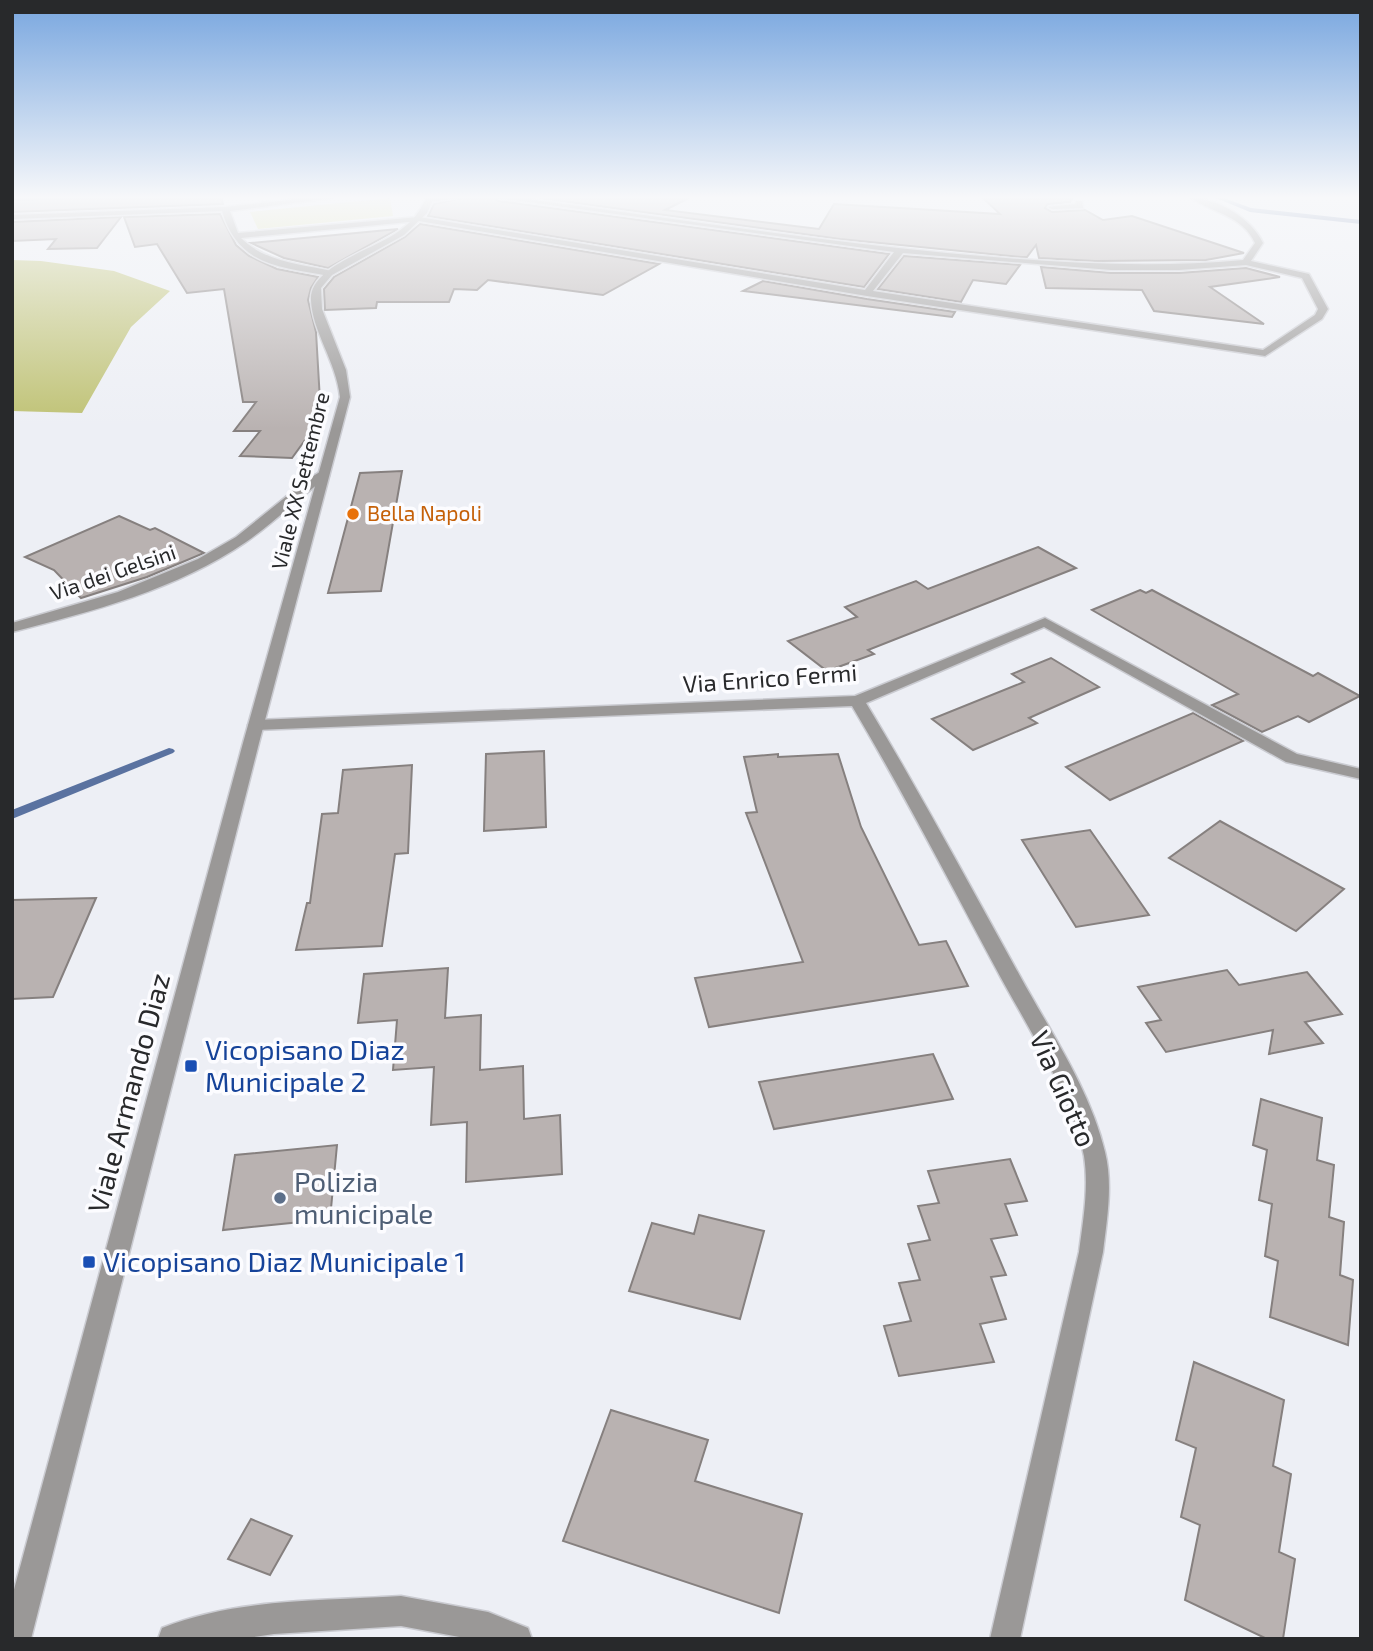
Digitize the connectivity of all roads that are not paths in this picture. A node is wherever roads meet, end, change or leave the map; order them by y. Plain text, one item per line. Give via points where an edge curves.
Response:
1 (327, 275) edge
2 (758, 275) edge
3 (881, 275) edge
4 (1302, 275) edge
5 (867, 293) junction
6 (325, 473) junction
7 (12, 628) edge
8 (857, 701) junction
9 (256, 725) junction
10 (1361, 774) edge
11 (16, 1639) edge
12 (173, 1639) edge
13 (517, 1639) edge
14 (1004, 1639) edge

1 - 6 street, Viale XX Settembre via 319,283 315,299 342,374 345,397
2 - 5 street
3 - 5 street
4 - 5 street via 1323,309 1319,317 1265,353
6 - 7 street, Via dei Gelsini via 230,547 171,578
6 - 9 street, Viale XX Settembre
8 - 9 street, Via Enrico Fermi
8 - 10 street, Via Enrico Fermi via 1045,622 1292,758
8 - 14 street, Via Giotto via 1028,1010 1092,1143 1098,1196 1091,1252
9 - 11 street, Viale Armando Diaz
12 - 13 street via 198,1630 274,1619 401,1611 488,1627

